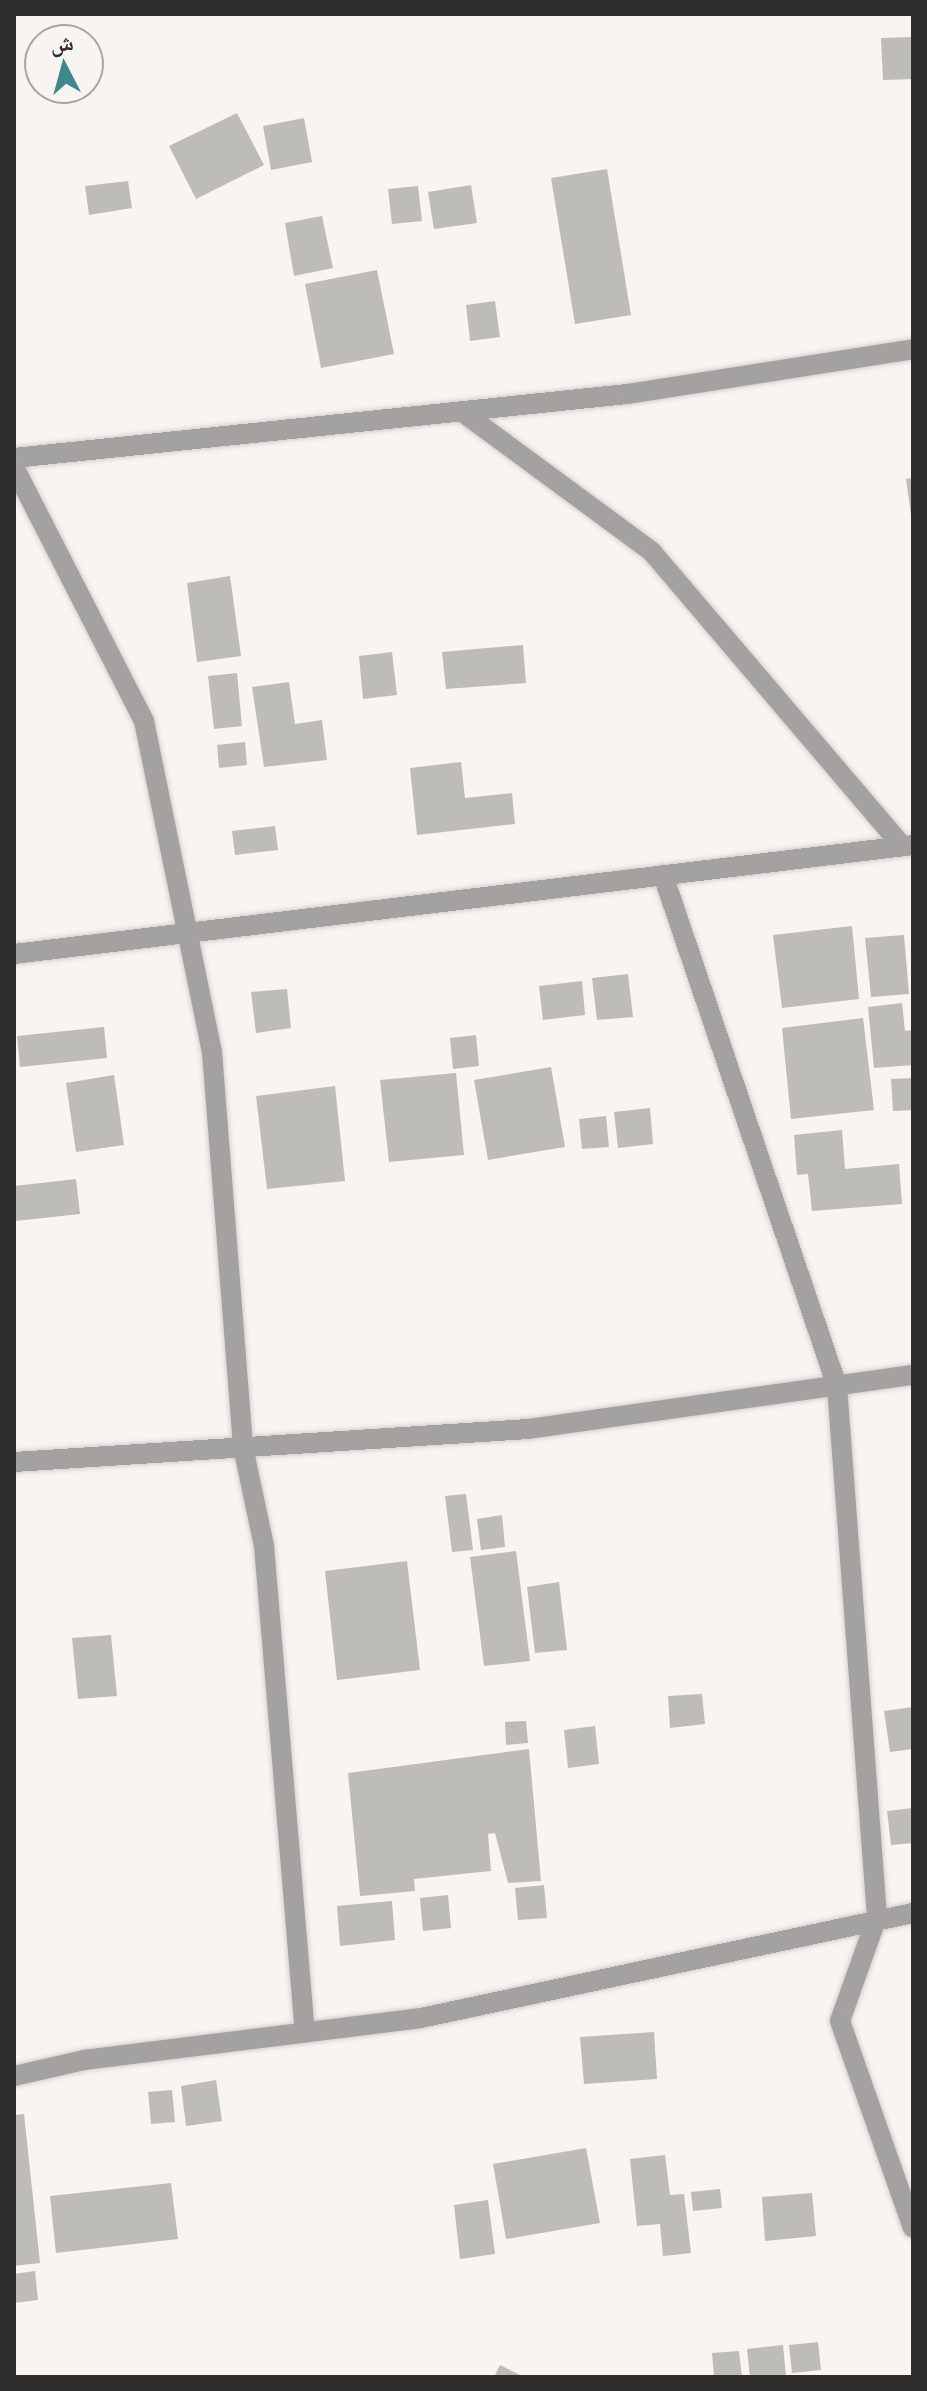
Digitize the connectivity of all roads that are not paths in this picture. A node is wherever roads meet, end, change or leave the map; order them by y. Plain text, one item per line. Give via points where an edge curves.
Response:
1 (913, 349) edge
2 (461, 411) junction
3 (14, 458) edge
4 (14, 467) edge
5 (908, 845) edge
6 (663, 875) junction
7 (186, 933) junction
8 (14, 954) edge
9 (913, 1375) edge
10 (837, 1386) junction
11 (243, 1447) junction
12 (14, 1462) edge
13 (913, 1913) edge
14 (877, 1917) junction
15 (305, 2032) junction
16 (14, 2076) edge
17 (913, 2228) edge

1 - 2 street via 627,394
2 - 3 street
2 - 5 street via 652,552
4 - 7 street via 144,721
5 - 6 street
6 - 7 street
6 - 10 street
7 - 8 street
7 - 11 street via 212,1052
9 - 10 street
10 - 11 street via 528,1429
10 - 14 street
11 - 12 street
11 - 15 street via 264,1546
13 - 14 street
14 - 15 street via 421,2018
14 - 17 street via 840,2021
15 - 16 street via 84,2060

